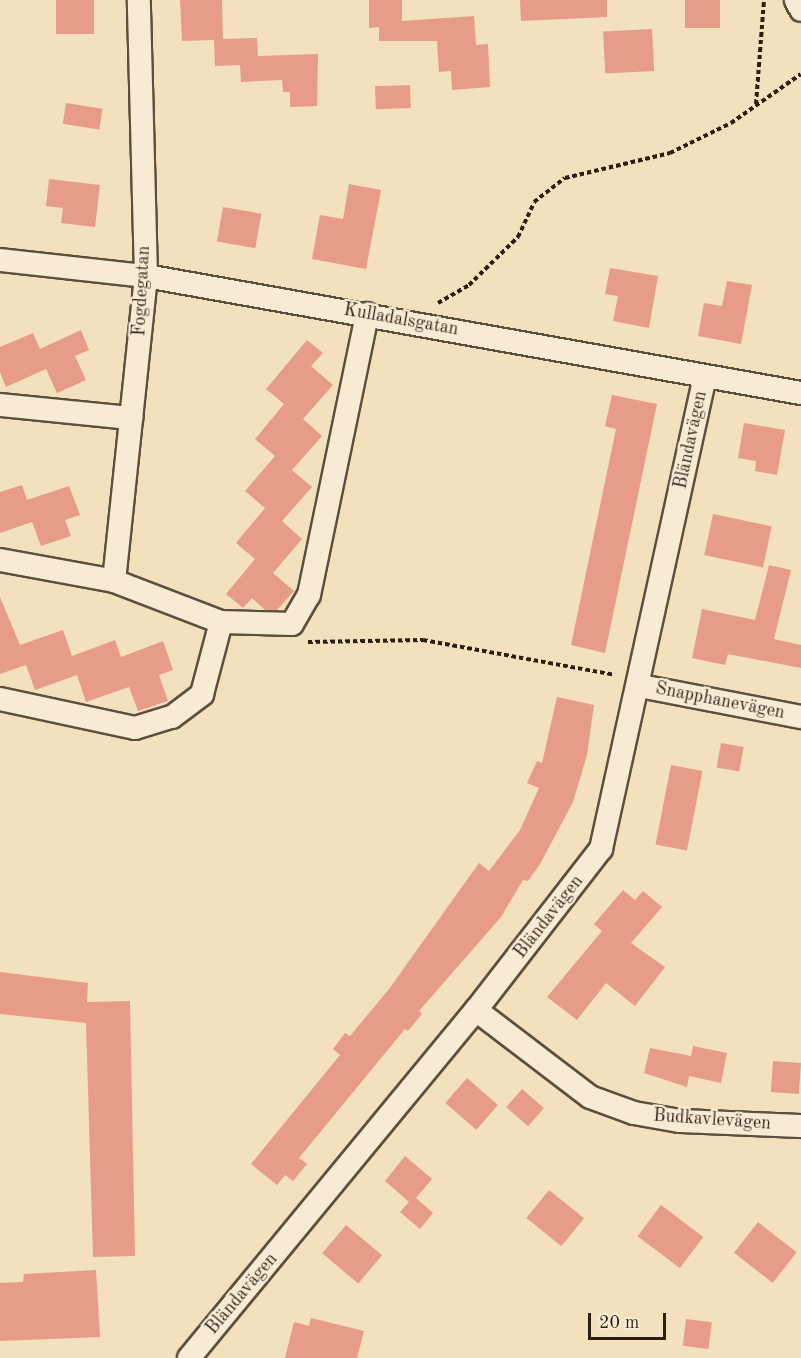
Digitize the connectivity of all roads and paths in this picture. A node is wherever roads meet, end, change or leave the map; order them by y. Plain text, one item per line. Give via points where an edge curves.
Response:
1 (140, 0) edge
2 (764, 0) edge
3 (796, 0) edge
4 (801, 10) edge
5 (801, 74) edge
6 (756, 104) junction
7 (0, 260) edge
8 (146, 276) junction
9 (367, 314) junction
10 (405, 321) junction
11 (705, 376) junction
12 (801, 393) edge
13 (0, 405) edge
14 (131, 418) junction
15 (0, 560) edge
16 (114, 582) junction
17 (221, 622) junction
18 (281, 624) junction
19 (640, 683) junction
20 (0, 699) edge
21 (801, 717) edge
22 (476, 1010) junction
23 (801, 1126) edge
24 (189, 1358) edge

1 - 8 street, Fogdegatan
2 - 6 path
3 - 4 street
5 - 6 path
6 - 10 path via 731,123 670,153 565,178 534,202 518,237 469,285
7 - 8 street, Kulladalsgatan
8 - 9 street, Kulladalsgatan
8 - 14 street, Fogdegatan
9 - 10 street, Kulladalsgatan
9 - 18 street via 309,595 292,624
10 - 11 street, Kulladalsgatan
11 - 12 street, Kulladalsgatan
11 - 19 street, Bländavägen
13 - 14 street
14 - 16 street, Fogdegatan
15 - 16 street
16 - 17 street
17 - 18 street
17 - 20 street via 202,694 172,717 135,728
18 - 19 path via 284,639 290,643 423,640
19 - 21 street, Snapphanevägen
19 - 22 street, Bländavägen via 601,849
22 - 23 street, Budkavlevägen via 590,1096 634,1113 680,1121
22 - 24 street, Bländavägen

